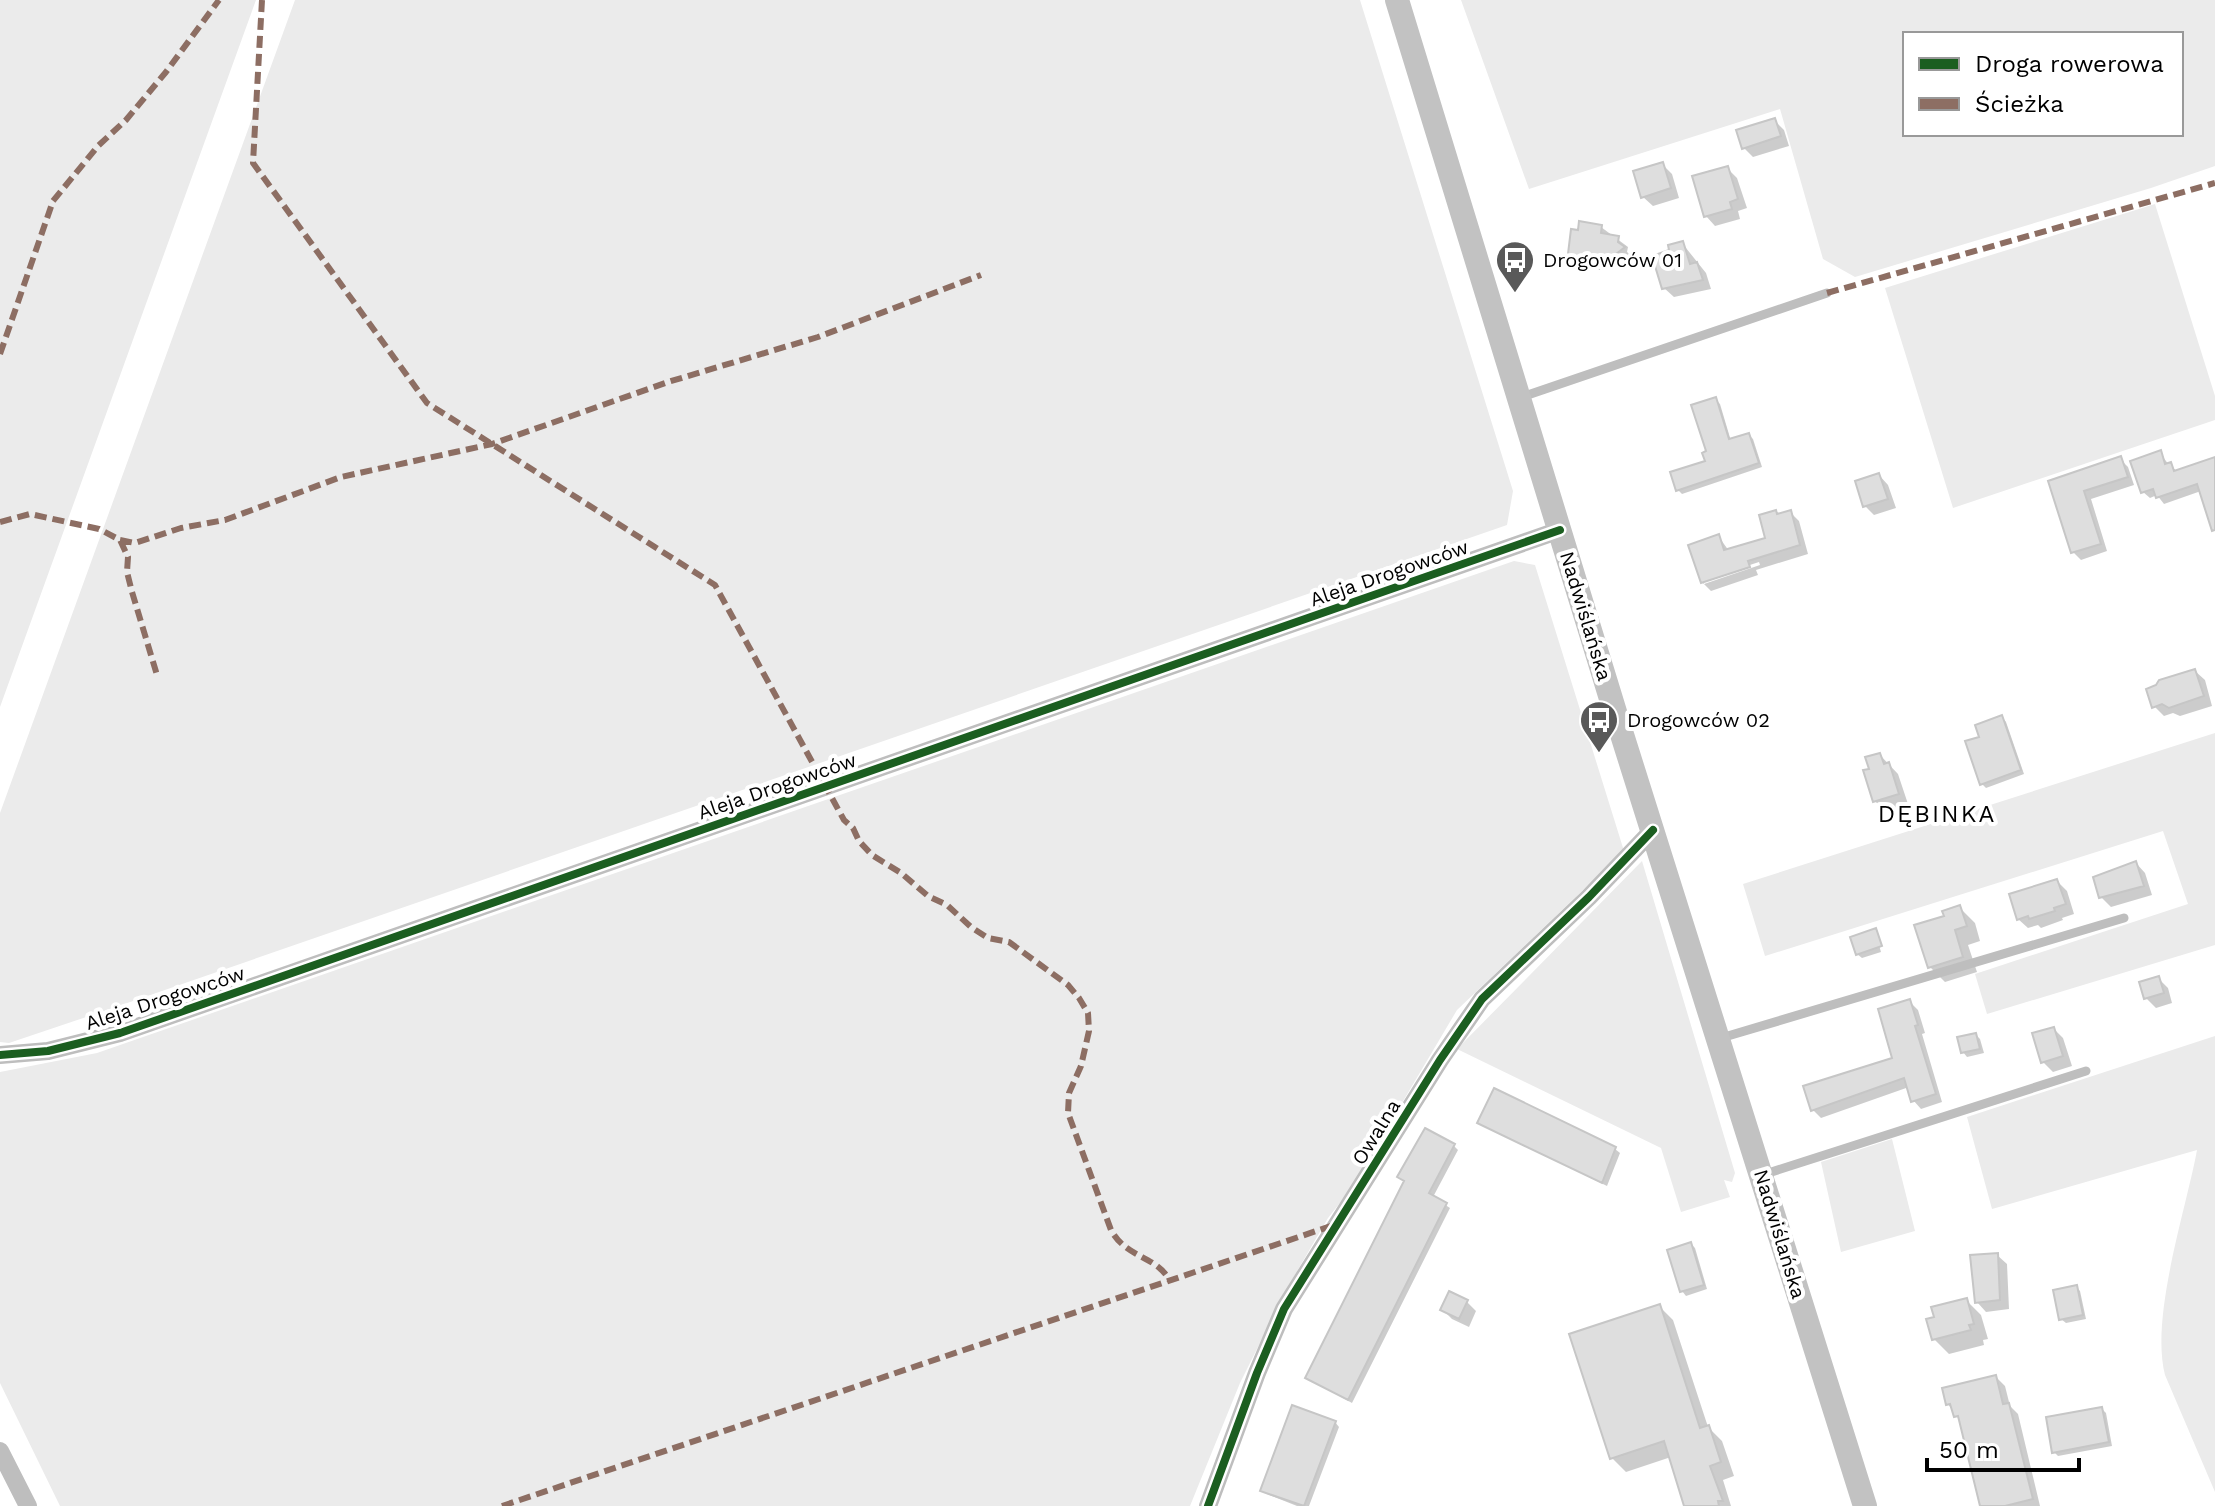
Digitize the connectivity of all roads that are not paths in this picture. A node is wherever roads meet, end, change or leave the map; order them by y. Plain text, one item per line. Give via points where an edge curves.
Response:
1 (1397, 0) edge
2 (1827, 293) dead end
3 (1519, 398) junction
4 (1560, 530) junction
5 (1653, 830) junction
6 (2124, 918) dead end
7 (1719, 1039) junction
8 (0, 1055) edge
9 (2086, 1071) dead end
10 (1762, 1175) junction
11 (0, 1451) edge
12 (28, 1506) edge
13 (1208, 1506) edge
14 (1865, 1506) edge

1 - 3 main road, Nadwiślańska
2 - 3 lane
3 - 4 main road, Nadwiślańska
4 - 5 main road, Nadwiślańska
4 - 8 street, Aleja Drogowców via 120,1033 48,1051
5 - 7 main road, Nadwiślańska
5 - 13 street, Owalna via 1482,999 1440,1060 1284,1309
6 - 7 lane
7 - 10 main road, Nadwiślańska
9 - 10 lane
10 - 14 main road, Nadwiślańska
11 - 12 street

